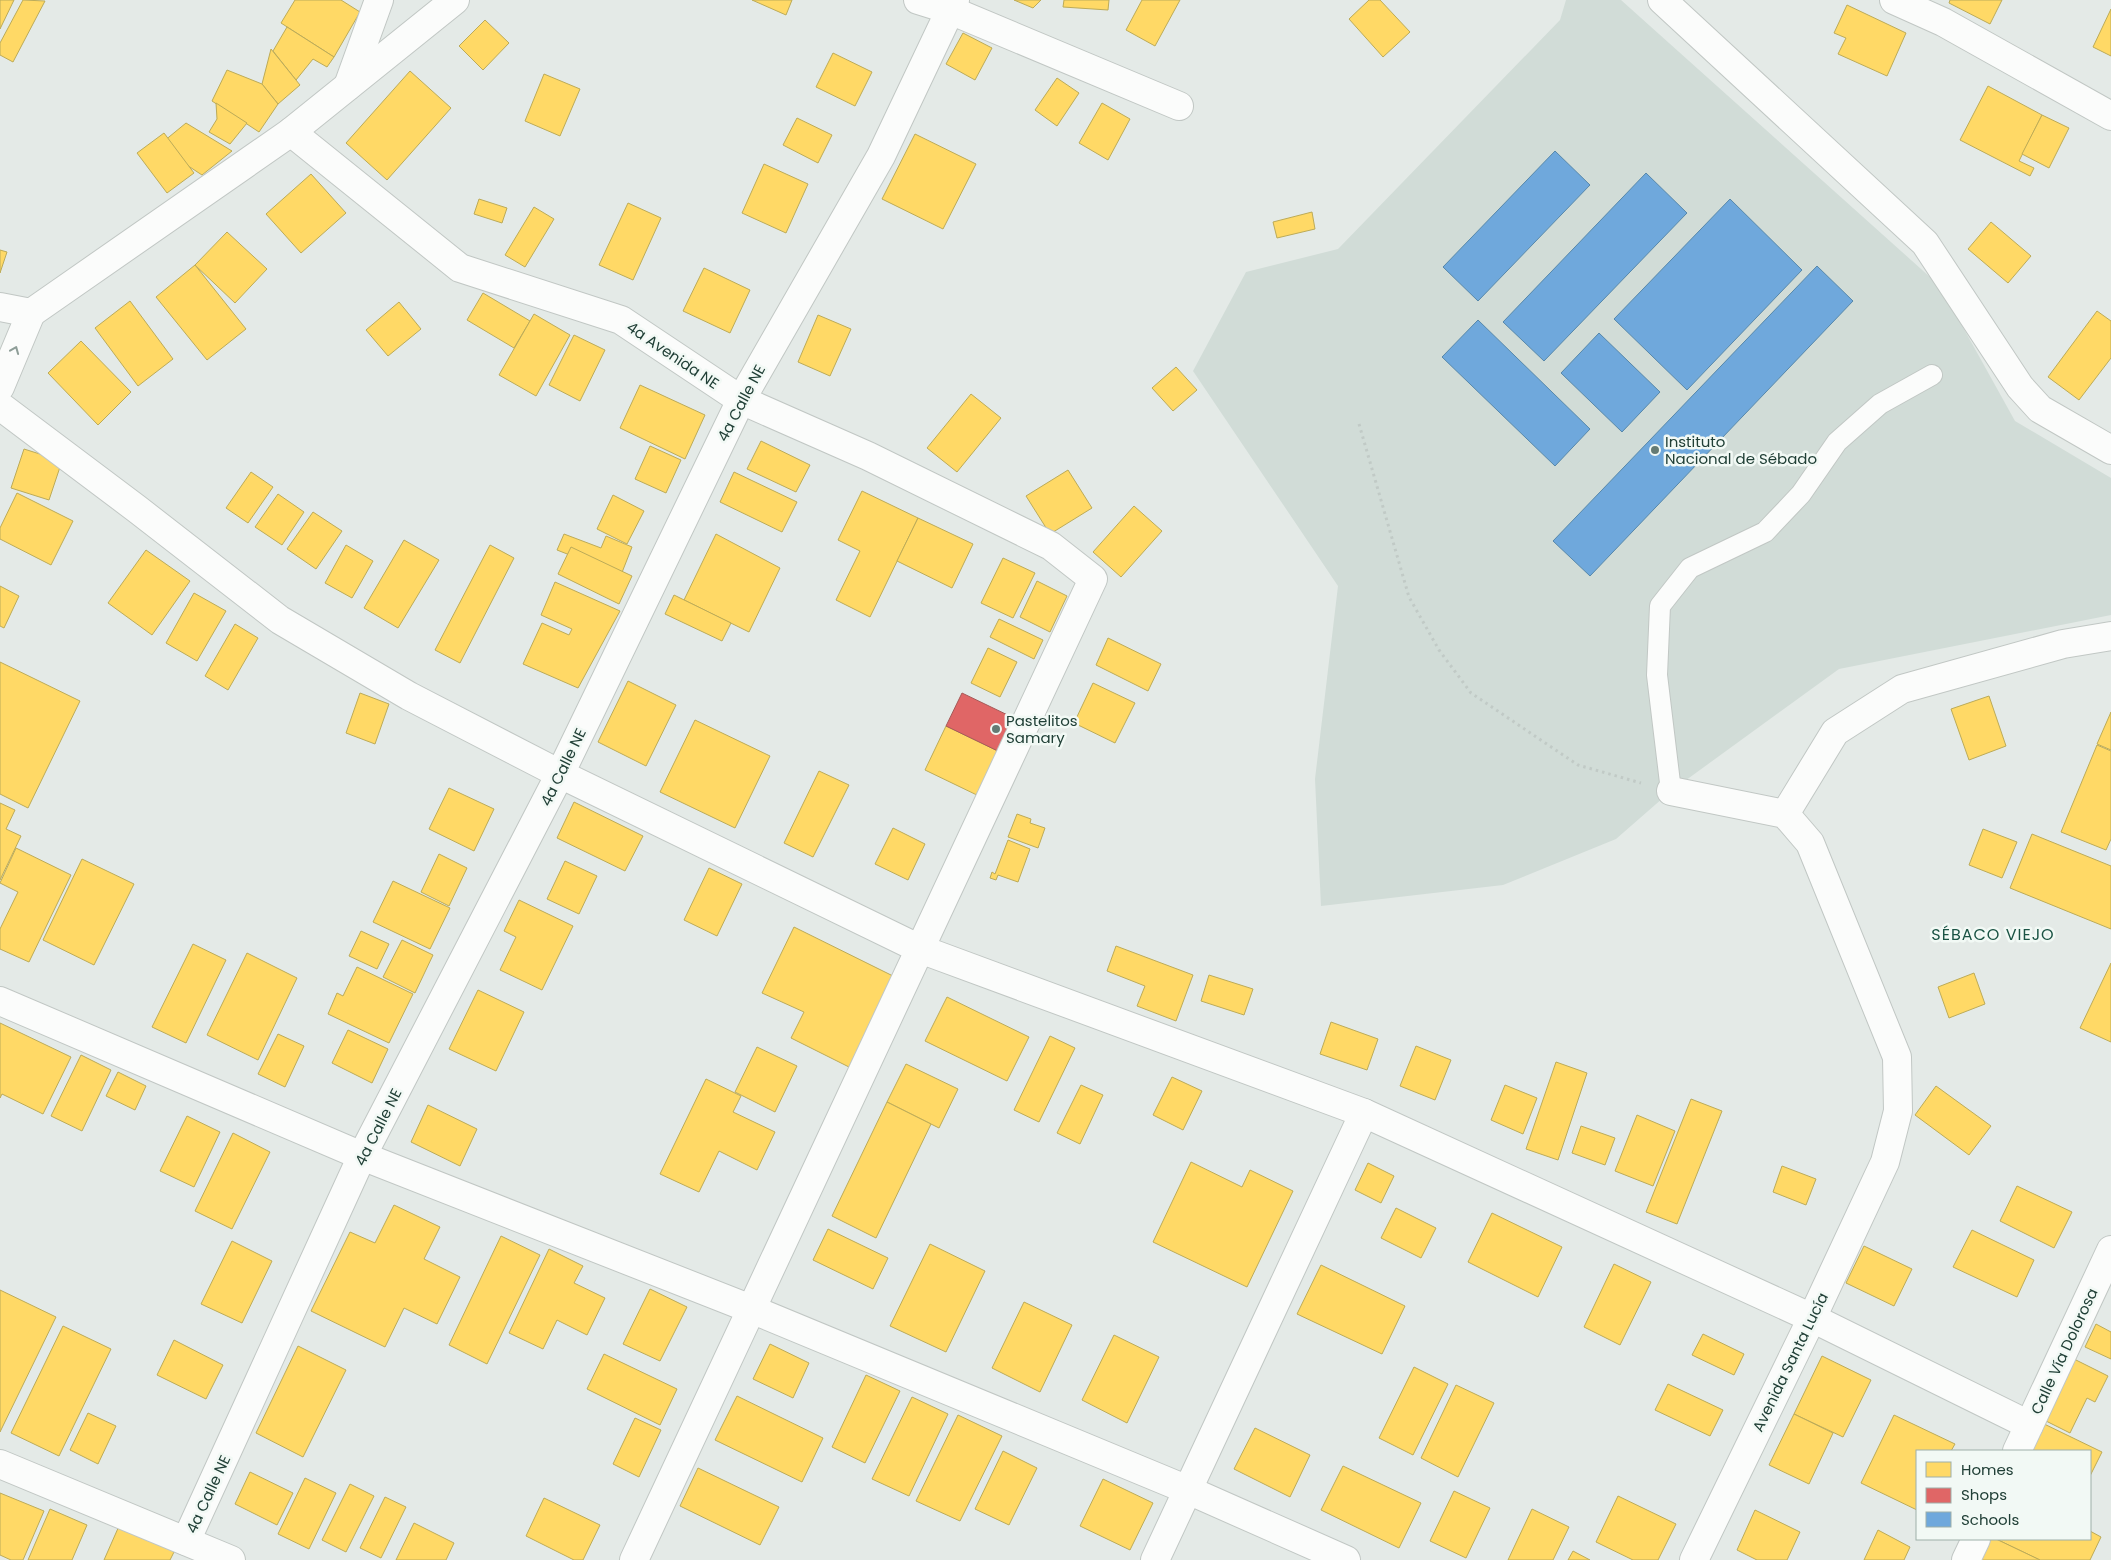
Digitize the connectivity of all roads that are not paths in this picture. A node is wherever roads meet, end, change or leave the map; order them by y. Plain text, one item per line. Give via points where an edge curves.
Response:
1 (380, 0) edge
2 (455, 0) edge
3 (918, 0) edge
4 (1662, 0) edge
5 (1909, 3) edge
6 (952, 5) edge
7 (348, 86) junction
8 (1179, 106) dead end
9 (2111, 116) edge
10 (291, 132) junction
11 (0, 307) edge
12 (30, 313) junction
13 (1932, 375) dead end
14 (0, 387) edge
15 (741, 400) junction
16 (0, 406) edge
17 (2111, 450) edge
18 (2111, 636) edge
19 (560, 774) junction
20 (1671, 791) joint
21 (1785, 814) junction
22 (920, 949) junction
23 (0, 1001) edge
24 (1364, 1113) junction
25 (362, 1156) junction
26 (2111, 1250) edge
27 (751, 1309) junction
28 (1812, 1318) junction
29 (2029, 1425) junction
30 (2017, 1450) edge
31 (0, 1464) edge
32 (1188, 1490) junction
33 (1976, 1540) edge
34 (186, 1541) junction
35 (231, 1560) edge
36 (634, 1560) edge
37 (1155, 1560) edge
38 (1346, 1560) edge
39 (1694, 1560) edge
40 (1966, 1560) edge

1 - 7 street
2 - 7 street
3 - 6 street
4 - 17 street via 1925,243 2020,387 2040,409
5 - 9 street
6 - 8 street
6 - 15 street, 4a Calle NE via 881,156
7 - 10 street
10 - 12 street
10 - 15 street, 4a Avenida NE via 460,268 621,320
11 - 12 street
14 -> 12 street
13 - 20 lane via 1880,404 1837,442 1802,494 1764,532 1690,568 1660,606 1657,675
15 - 19 street, 4a Calle NE
15 - 22 street, 4a Avenida NE via 868,456 1051,546 1093,579
16 - 19 street via 280,620 409,696
18 - 21 street via 2063,644 1902,689 1835,732
19 - 22 street
19 - 25 street, 4a Calle NE
20 - 21 street
21 - 28 street, Avenida Santa Lucía via 1810,843 1897,1057 1898,1111 1884,1162
22 - 24 street
22 - 27 street
23 - 25 street
24 - 28 street
24 - 32 street
25 - 27 street
25 - 34 street, 4a Calle NE
26 - 29 street, Calle Vía Dolorosa
27 - 32 street
27 - 36 street
28 - 29 street
28 - 39 street, Avenida Santa Lucía
29 - 30 street, Calle Vía Dolorosa
31 - 34 street
32 - 37 street
32 - 38 street
33 - 40 street
34 - 35 street

